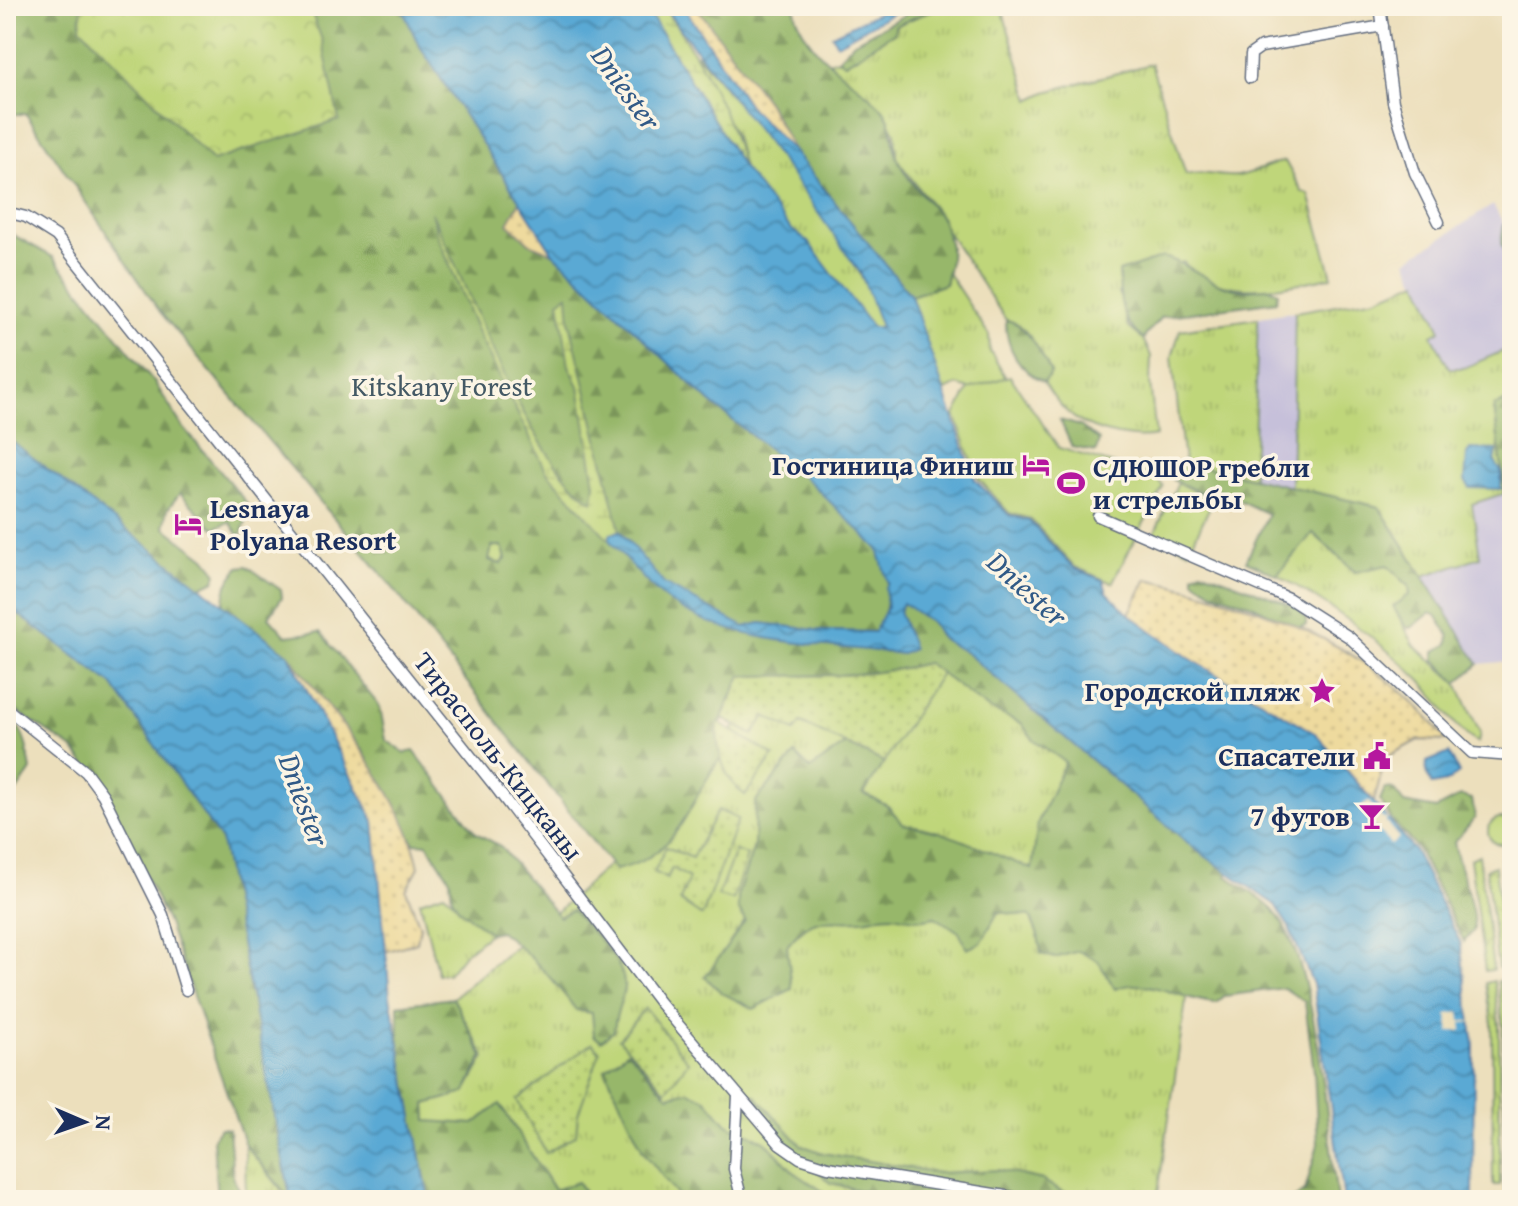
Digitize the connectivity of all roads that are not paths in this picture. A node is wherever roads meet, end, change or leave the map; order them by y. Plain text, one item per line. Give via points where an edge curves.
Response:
1 (1380, 6) edge
2 (1383, 26) junction
3 (1250, 78) dead end
4 (6, 212) edge
5 (1439, 222) dead end
6 (1098, 516) dead end
7 (6, 708) edge
8 (1512, 756) edge
9 (186, 990) dead end
10 (738, 1096) junction
11 (742, 1200) edge
12 (1031, 1200) edge

1 - 2 street
2 - 3 street via 1261,47 1251,54
2 - 5 street via 1393,102 1415,173
4 - 10 street, Тирасполь-Кицканы via 26,217 56,236
6 - 8 street via 1288,598 1367,652 1472,753
7 - 9 street via 86,772 103,795 163,915
10 - 11 street via 734,1169
10 - 12 street, Тирасполь-Кицканы via 780,1144 807,1161

